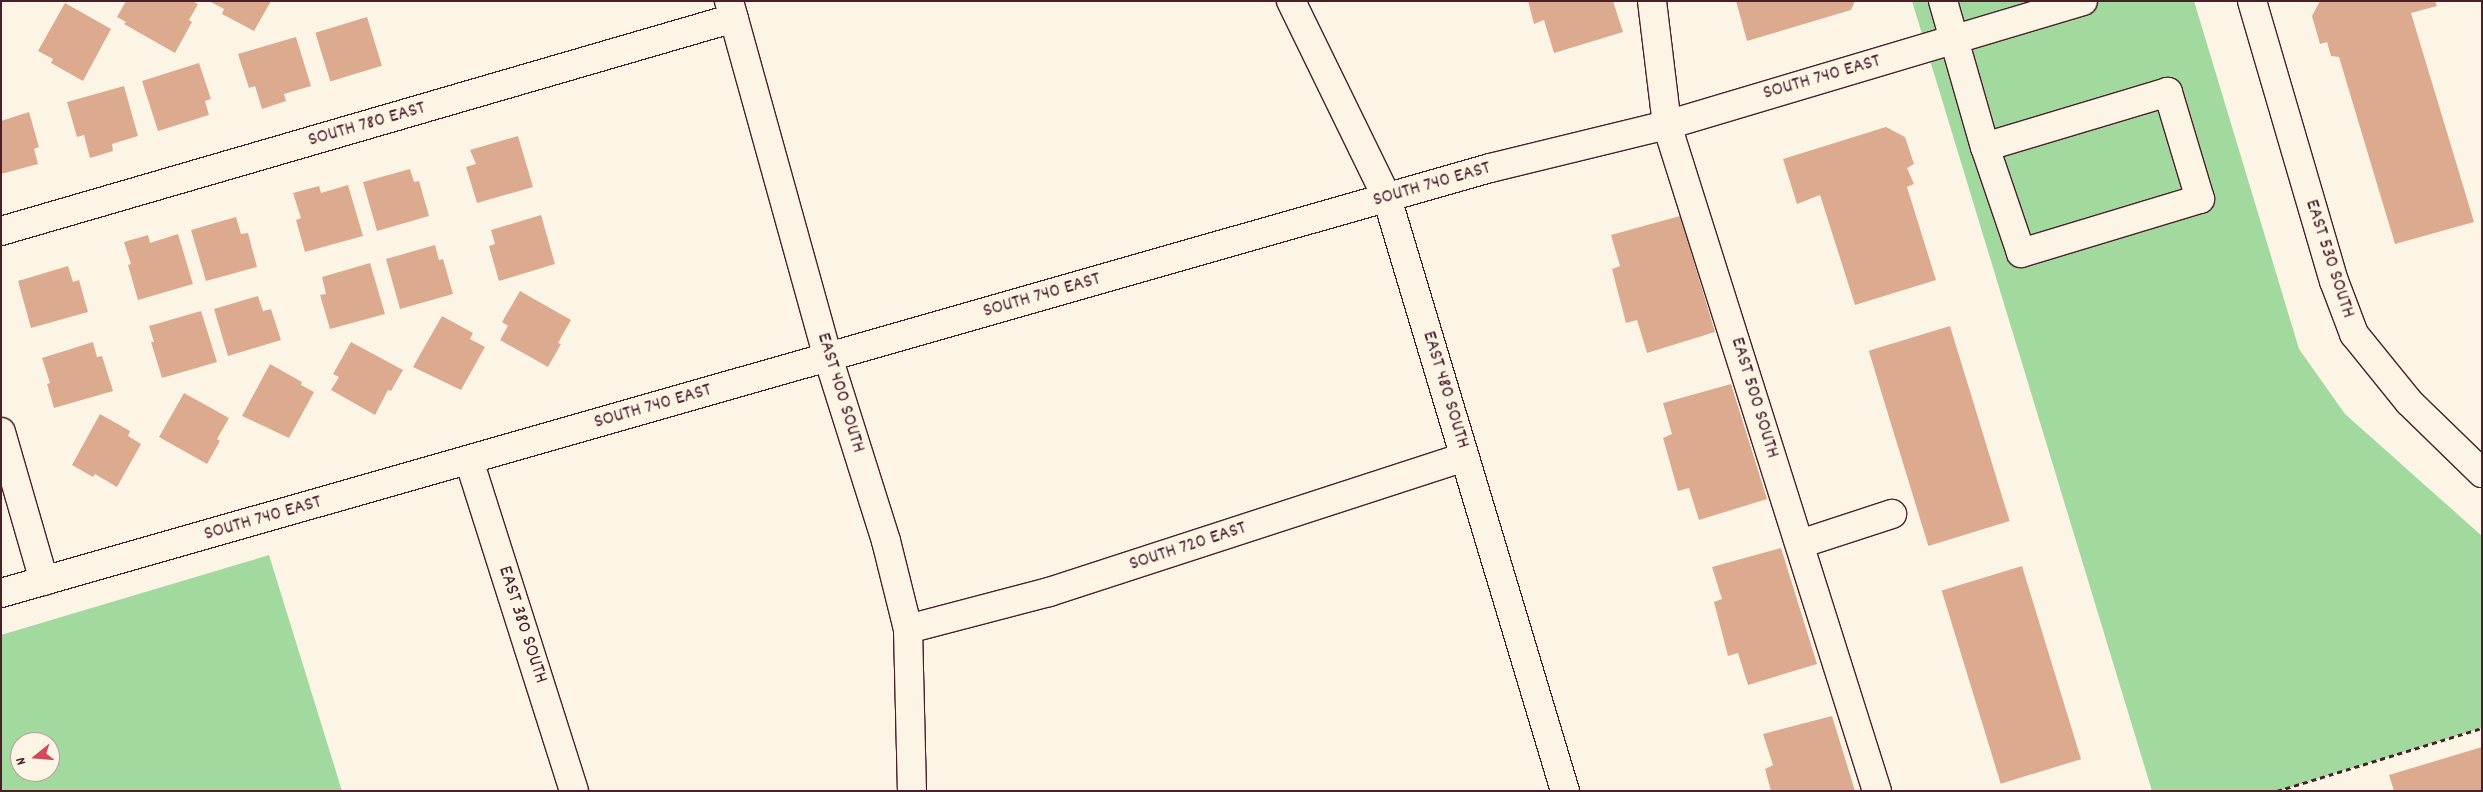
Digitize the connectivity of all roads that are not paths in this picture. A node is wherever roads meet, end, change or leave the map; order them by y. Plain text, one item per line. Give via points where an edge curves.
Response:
1 (1291, 1) edge
2 (1652, 1) edge
3 (1943, 1) edge
4 (2083, 1) edge
5 (2252, 1) edge
6 (731, 10) edge
7 (1954, 40) junction
8 (1666, 125) junction
9 (1985, 148) junction
10 (1387, 198) junction
11 (1, 231) edge
12 (828, 357) junction
13 (1, 432) edge
14 (1465, 457) junction
15 (469, 460) junction
16 (2482, 473) edge
17 (1892, 514) dead end
18 (1800, 544) junction
19 (44, 581) junction
20 (1, 593) edge
21 (908, 629) junction
22 (574, 791) edge
23 (912, 791) edge
24 (1565, 791) edge
25 (1877, 791) edge

1 - 10 street, EAST 480 SOUTH
2 - 8 street, EAST 500 SOUTH
3 - 7 street
4 - 7 street, SOUTH 740 EAST
5 - 16 street, EAST 530 SOUTH via 2334,281 2354,334 2409,402
6 - 11 street, SOUTH 780 EAST
6 - 12 street, EAST 400 SOUTH
7 - 8 street, SOUTH 740 EAST
7 - 9 street
8 - 10 street, SOUTH 740 EAST via 1490,168
8 - 18 street, EAST 500 SOUTH
9 - 9 street via 2021,252 2200,199 2168,92
10 - 12 street, SOUTH 740 EAST
10 - 14 street, EAST 480 SOUTH
12 - 15 street, SOUTH 740 EAST
12 - 21 street, EAST 400 SOUTH via 886,541
13 - 19 street
14 - 21 street, SOUTH 720 EAST via 1049,592
14 - 24 street, EAST 480 SOUTH
15 - 19 street, SOUTH 740 EAST
15 - 22 street, EAST 380 SOUTH
17 - 18 street
18 - 25 street, EAST 500 SOUTH
19 - 20 street, SOUTH 740 EAST
21 - 23 street, EAST 400 SOUTH

